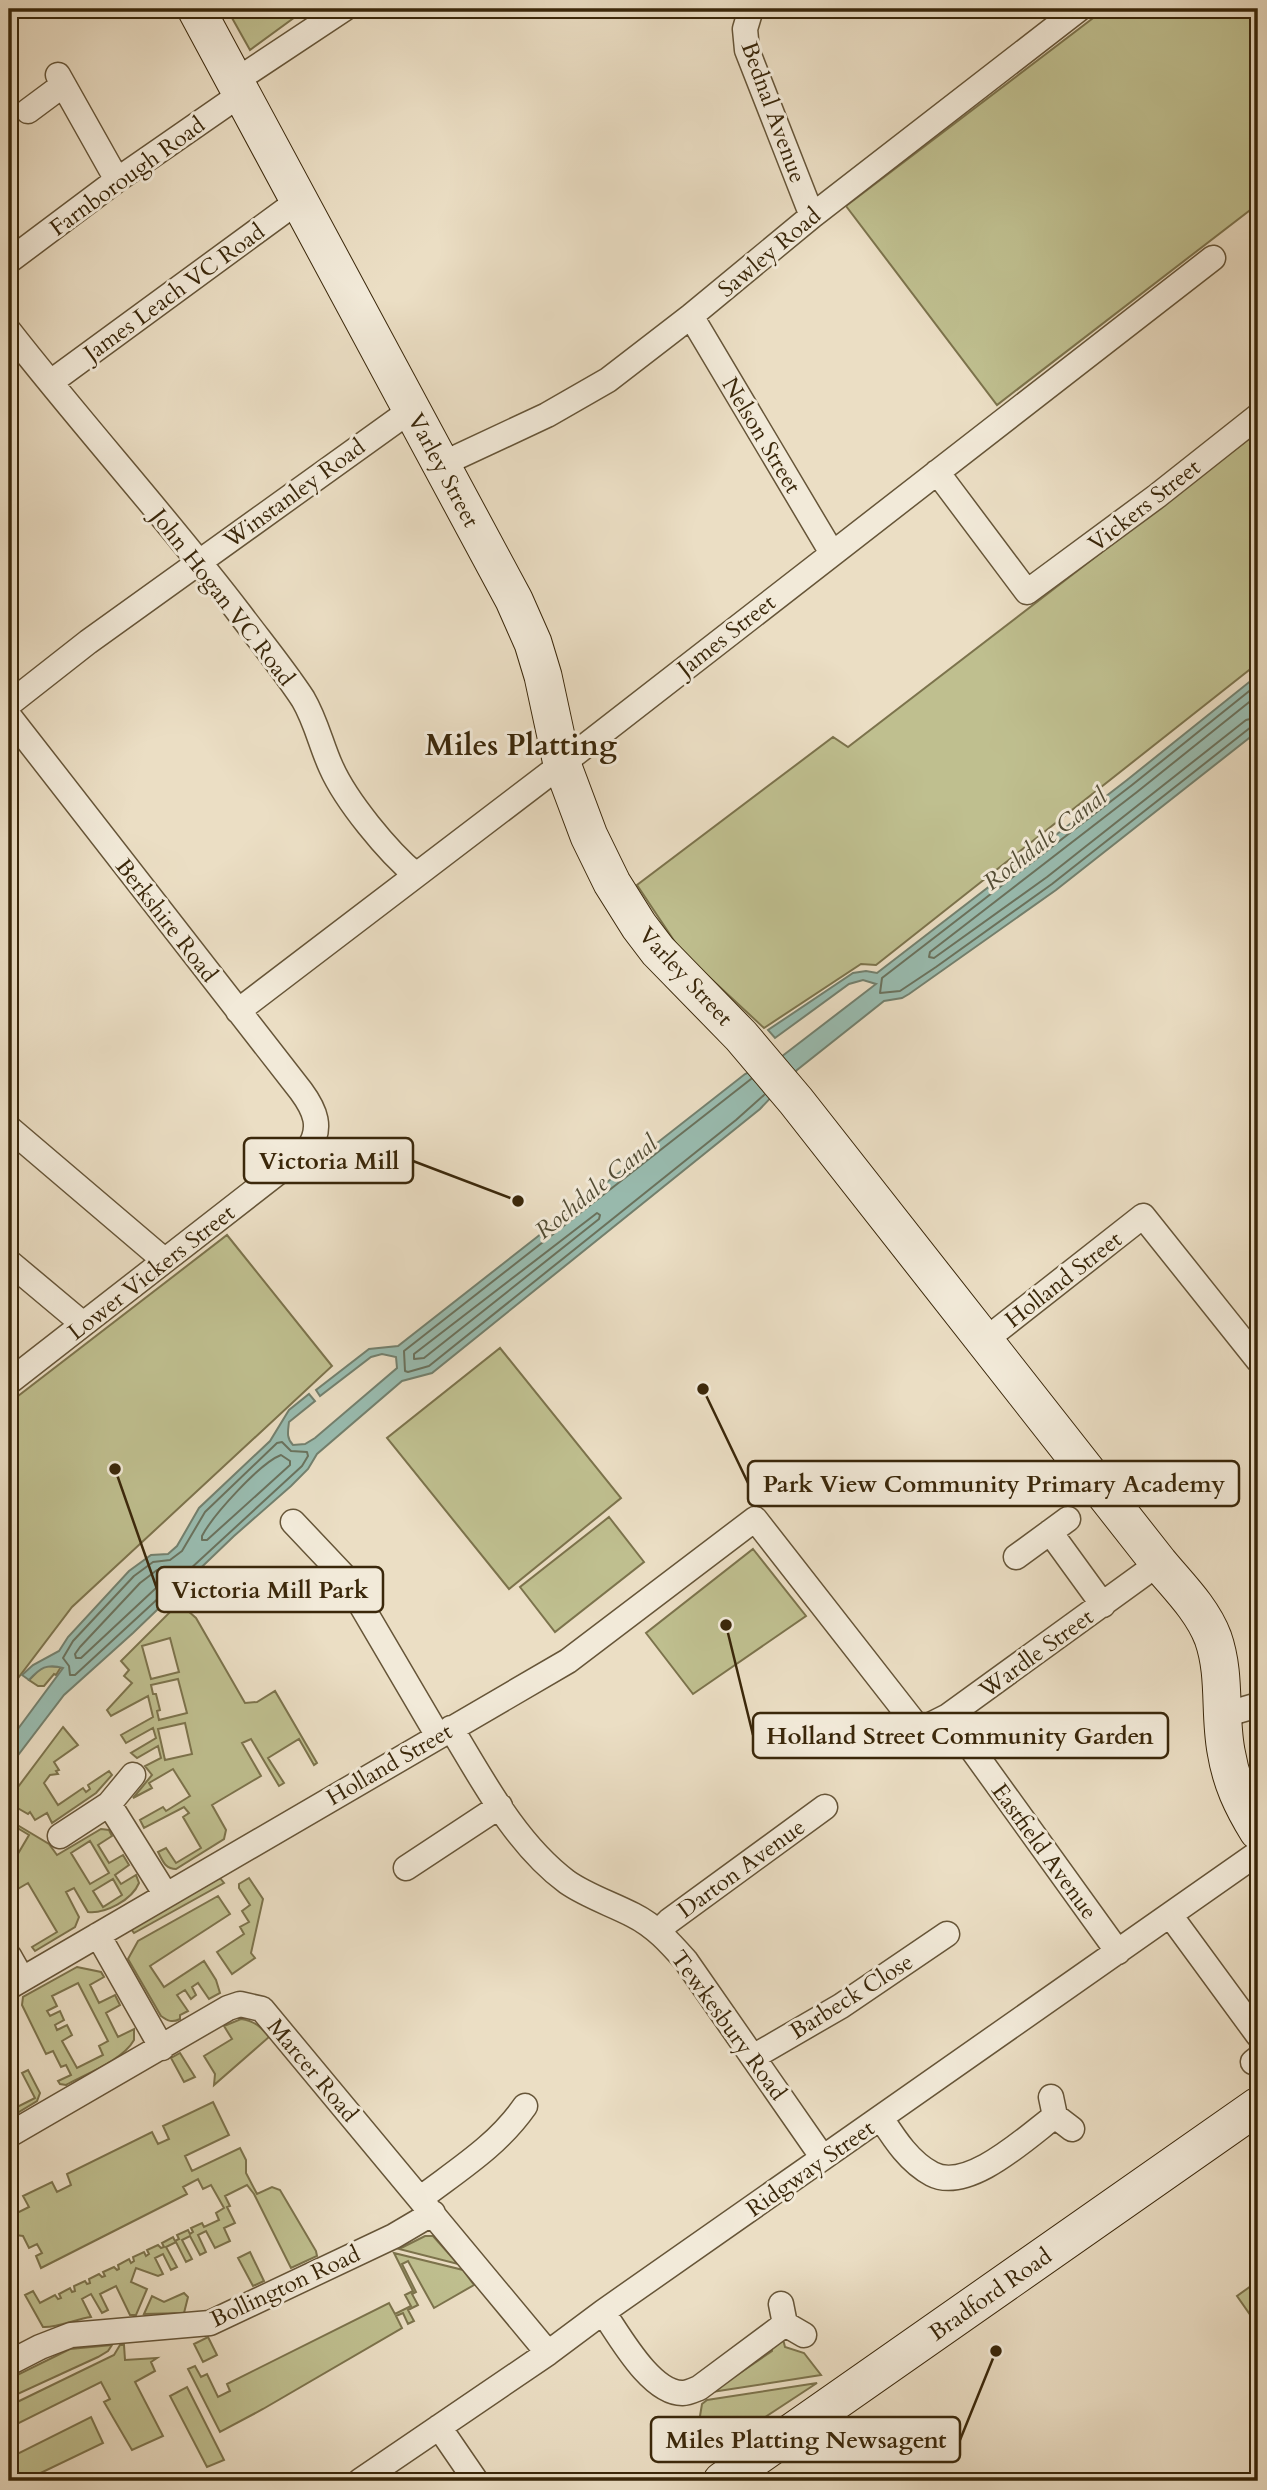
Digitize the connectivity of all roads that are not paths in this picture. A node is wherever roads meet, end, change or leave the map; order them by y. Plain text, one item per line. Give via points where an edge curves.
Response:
1 (196, 9) edge
2 (344, 9) edge
3 (751, 9) edge
4 (1079, 9) edge
5 (237, 86) junction
6 (27, 112) dead end
7 (117, 180) junction
8 (298, 201) junction
9 (812, 216) junction
10 (1213, 258) dead end
11 (9, 261) edge
12 (691, 316) junction
13 (9, 331) edge
14 (51, 382) junction
15 (411, 410) junction
16 (1258, 416) edge
17 (440, 465) junction
18 (937, 472) junction
19 (832, 553) junction
20 (199, 561) junction
21 (9, 704) edge
22 (9, 716) edge
23 (562, 764) junction
24 (416, 875) junction
25 (238, 1011) junction
26 (9, 1128) edge
27 (318, 1129) joint
28 (164, 1260) junction
29 (9, 1262) edge
30 (83, 1324) junction
31 (984, 1341) junction
32 (1258, 1360) edge
33 (9, 1382) edge
34 (755, 1520) joint
35 (293, 1522) dead end
36 (1016, 1558) dead end
37 (1159, 1563) junction
38 (1103, 1605) junction
39 (1241, 1710) edge
40 (948, 1716) junction
41 (444, 1732) junction
42 (133, 1775) dead end
43 (109, 1804) junction
44 (500, 1806) junction
45 (825, 1807) dead end
46 (1258, 1831) edge
47 (60, 1836) dead end
48 (1258, 1853) edge
49 (406, 1868) dead end
50 (166, 1895) junction
51 (1170, 1915) junction
52 (658, 1932) junction
53 (947, 1934) dead end
54 (98, 1935) junction
55 (1118, 1952) junction
56 (9, 1956) edge
57 (16, 1983) edge
58 (1258, 2035) edge
59 (162, 2048) junction
60 (753, 2057) junction
61 (525, 2106) dead end
62 (1258, 2106) edge
63 (1059, 2114) dead end
64 (881, 2118) junction
65 (9, 2135) edge
66 (823, 2158) junction
67 (427, 2206) junction
68 (603, 2312) junction
69 (790, 2321) dead end
70 (548, 2353) junction
71 (9, 2363) edge
72 (439, 2427) junction
73 (360, 2481) edge
74 (477, 2481) edge
75 (722, 2481) edge

1 - 5 street, Varley Street
2 - 5 street, Farnborough Road via 246,74
3 - 9 street, Bednal Avenue via 745,29 747,50
4 - 9 street, Sawley Road
5 - 7 street, Farnborough Road via 231,101
5 - 8 street, Varley Street
6 - 7 street via 61,80
7 - 11 street, Farnborough Road
8 - 14 street, James Leach VC Road
8 - 15 street, Varley Street
9 - 12 street, Sawley Road
10 - 18 street, James Street
12 - 17 street, Sawley Road via 572,402
12 - 19 street, Nelson Street
13 - 14 street, John Hogan VC Road
14 - 20 street, John Hogan VC Road
15 - 17 street, Varley Street
15 - 20 street, Winstanley Road
16 - 18 street, Vickers Street via 1027,592
17 - 23 street, Varley Street via 524,622 543,676
18 - 19 street, James Street
19 - 23 street, James Street
20 - 21 street, Winstanley Road
20 - 24 street, John Hogan VC Road via 303,700 341,786 394,856
22 - 25 street, Berkshire Road
23 - 24 street, James Street
23 - 31 street, Varley Street via 602,863 639,926 757,1053
24 - 25 street, James Street
25 - 27 street, Berkshire Road via 309,1102
26 - 28 street
27 - 28 street, Lower Vickers Street via 308,1149
28 - 30 street, Lower Vickers Street
29 - 30 street
30 - 33 street, Lower Vickers Street
31 - 32 street, Holland Street via 1143,1216
31 - 37 street, Varley Street
34 - 40 street, Wardle Street via 916,1725 924,1728
34 - 41 street, Holland Street via 568,1661
35 - 41 street, Tewkesbury Road via 344,1576
36 - 38 street via 1059,1525
37 - 38 street, Wardle Street
37 - 39 street, Varley Street via 1196,1607
38 - 40 street, Wardle Street
39 - 46 street, Varley Street via 1226,1749 1241,1803
40 - 55 street, Eastfield Avenue
41 - 44 street, Tewkesbury Road
41 - 50 street, Holland Street
42 - 43 street
43 - 47 street
43 - 50 street
44 - 49 street
44 - 52 street, Tewkesbury Road via 555,1873
45 - 52 street, Darton Avenue
48 - 51 street, Ridgway Street
50 - 54 street, Holland Street
51 - 55 street, Ridgway Street
51 - 58 street
52 - 60 street, Tewkesbury Road via 686,1961
53 - 60 street, Barbeck Close via 841,2006
54 - 57 street, Holland Street
54 - 59 street
55 - 64 street, Ridgway Street
56 - 57 street
59 - 65 street, Marcer Road
59 - 67 street, Marcer Road via 232,2006 262,2009
60 - 66 street, Tewkesbury Road
61 - 67 street, Bollington Road via 510,2127 491,2133
62 - 75 street, Bradford Road
63 - 64 street via 991,2163 951,2178 934,2175 915,2163
64 - 66 street, Ridgway Street
66 - 68 street, Ridgway Street
67 - 70 street, Marcer Road
67 - 71 street, Bollington Road via 394,2236 210,2323 71,2335
68 - 69 street via 648,2375 684,2401
68 - 70 street, Ridgway Street
70 - 72 street, Ridgway Street
72 - 73 street, Ridgway Street
72 - 74 street

